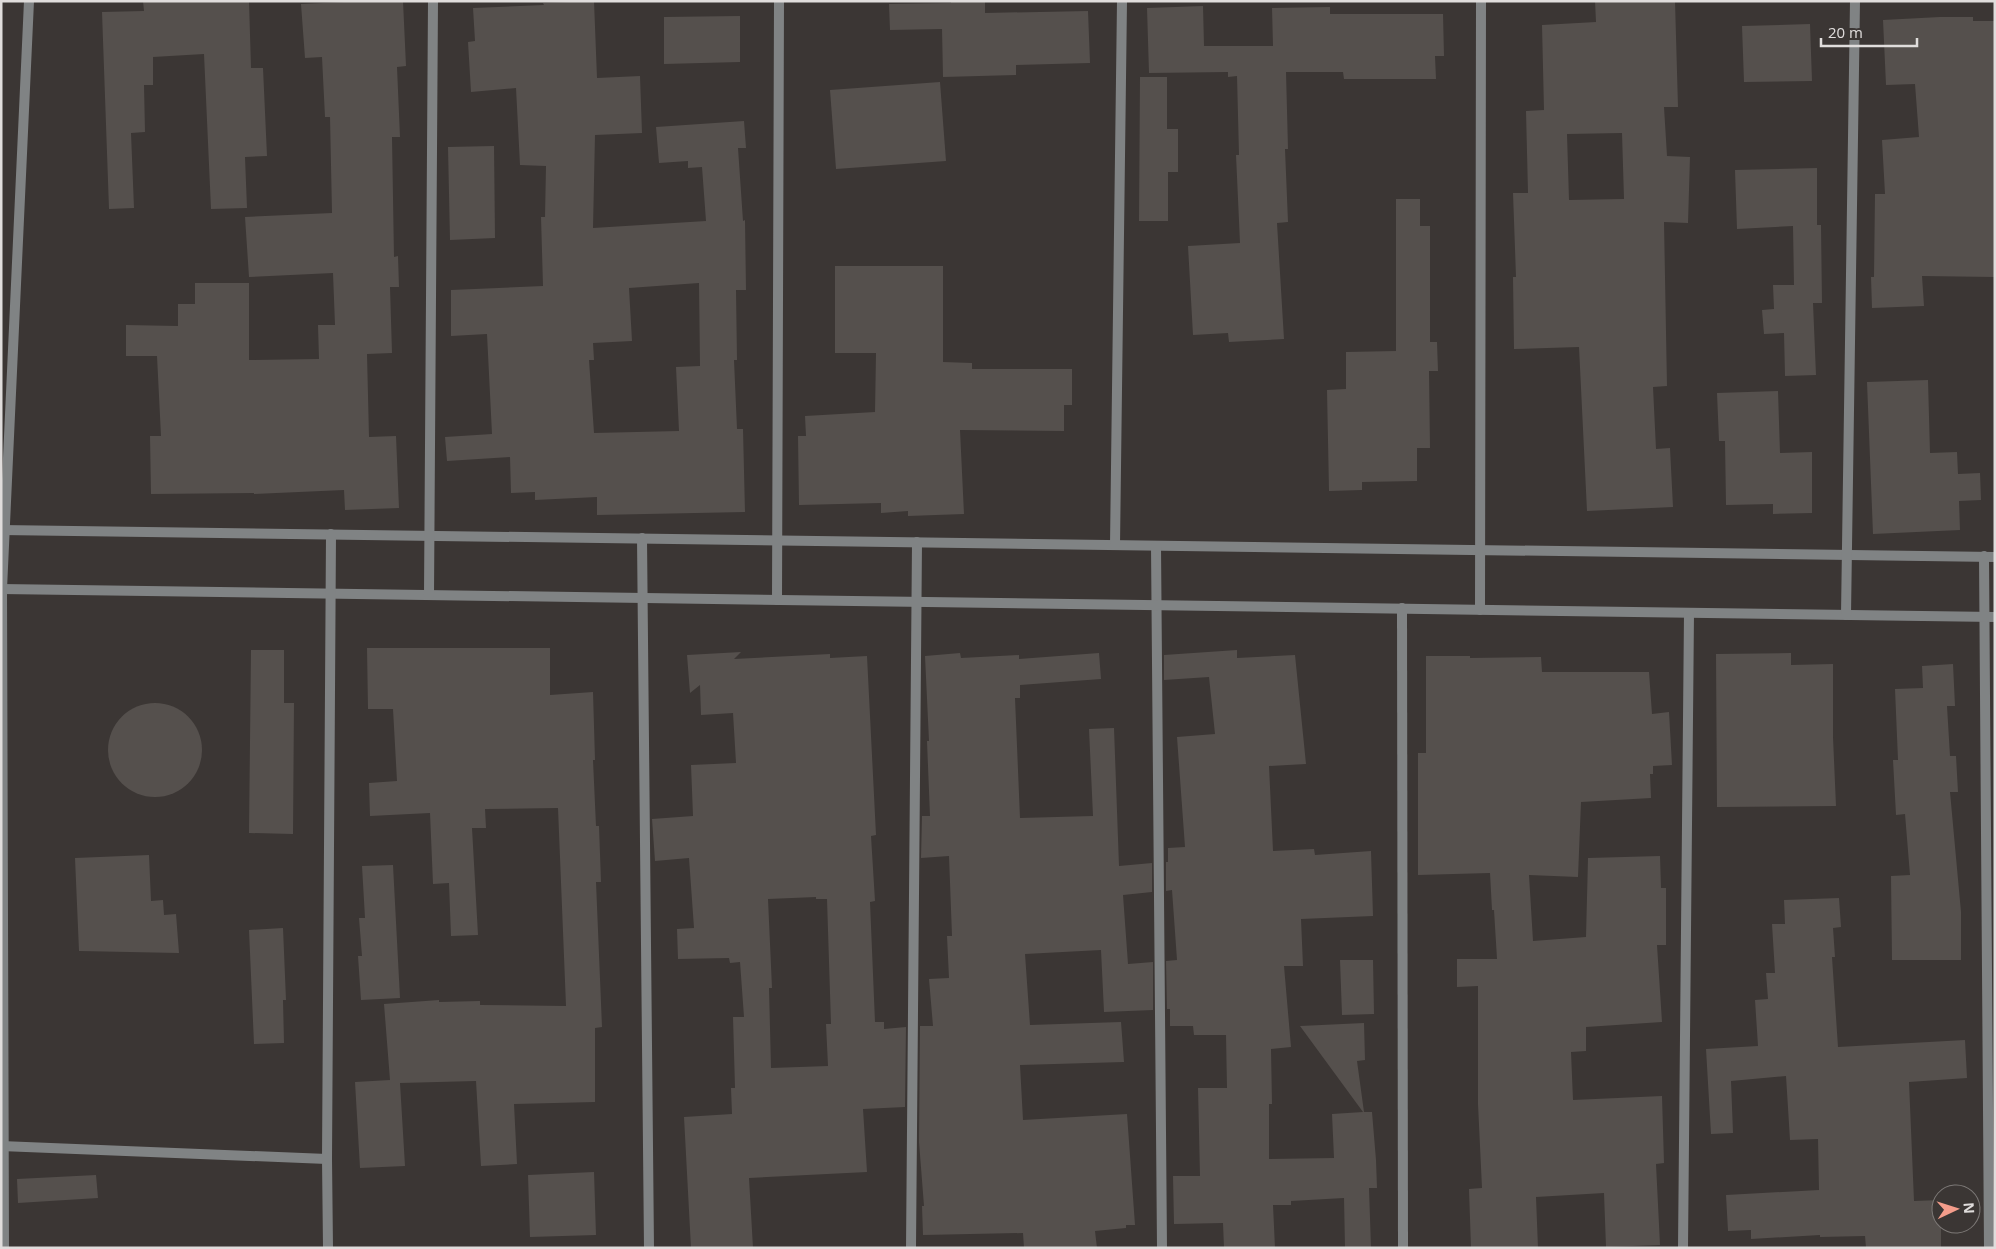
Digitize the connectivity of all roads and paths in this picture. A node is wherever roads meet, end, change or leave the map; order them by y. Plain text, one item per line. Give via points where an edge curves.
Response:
1 (29, 1) edge
2 (434, 1) edge
3 (779, 1) edge
4 (1122, 1) edge
5 (1480, 1) edge
6 (1855, 1) edge
7 (3, 530) edge
8 (331, 534) junction
9 (429, 536) junction
10 (642, 538) junction
11 (777, 541) junction
12 (918, 542) junction
13 (1115, 545) junction
14 (1156, 546) junction
15 (1480, 550) junction
16 (1847, 554) junction
17 (1984, 556) junction
18 (1995, 557) edge
19 (2, 589) edge
20 (331, 593) junction
21 (429, 595) junction
22 (642, 598) junction
23 (777, 600) junction
24 (917, 601) junction
25 (1156, 605) junction
26 (1402, 608) junction
27 (1480, 610) junction
28 (1690, 613) junction
29 (1846, 615) junction
30 (1990, 617) edge
31 (2, 1146) edge
32 (327, 1159) junction
33 (4, 1248) edge
34 (328, 1248) edge
35 (649, 1248) edge
36 (911, 1248) edge
37 (1162, 1248) edge
38 (1403, 1248) edge
39 (1682, 1248) edge
40 (1989, 1248) edge

1 - 7 street
2 - 9 street
3 - 11 street
4 - 13 street
5 - 15 street
6 - 16 street
7 - 8 street
7 - 19 street
8 - 9 street
8 - 20 street
9 - 10 street
9 - 21 street
10 - 11 street
10 - 22 street
11 - 12 street
11 - 23 street
12 - 13 street
12 - 24 street
13 - 14 street
14 - 15 street
14 - 25 street
15 - 16 street
15 - 27 street
16 - 17 street
16 - 29 street
17 - 18 street
17 - 30 street
19 - 20 street
19 - 31 street
20 - 21 street
20 - 32 street
21 - 22 street
22 - 23 street
22 - 35 street
23 - 24 street
24 - 25 street
24 - 36 street
25 - 26 street
25 - 37 street
26 - 27 street
26 - 38 street
27 - 28 street
28 - 29 street
28 - 39 street
29 - 30 street
30 - 40 street
31 - 32 street
31 - 33 street
32 - 34 street

